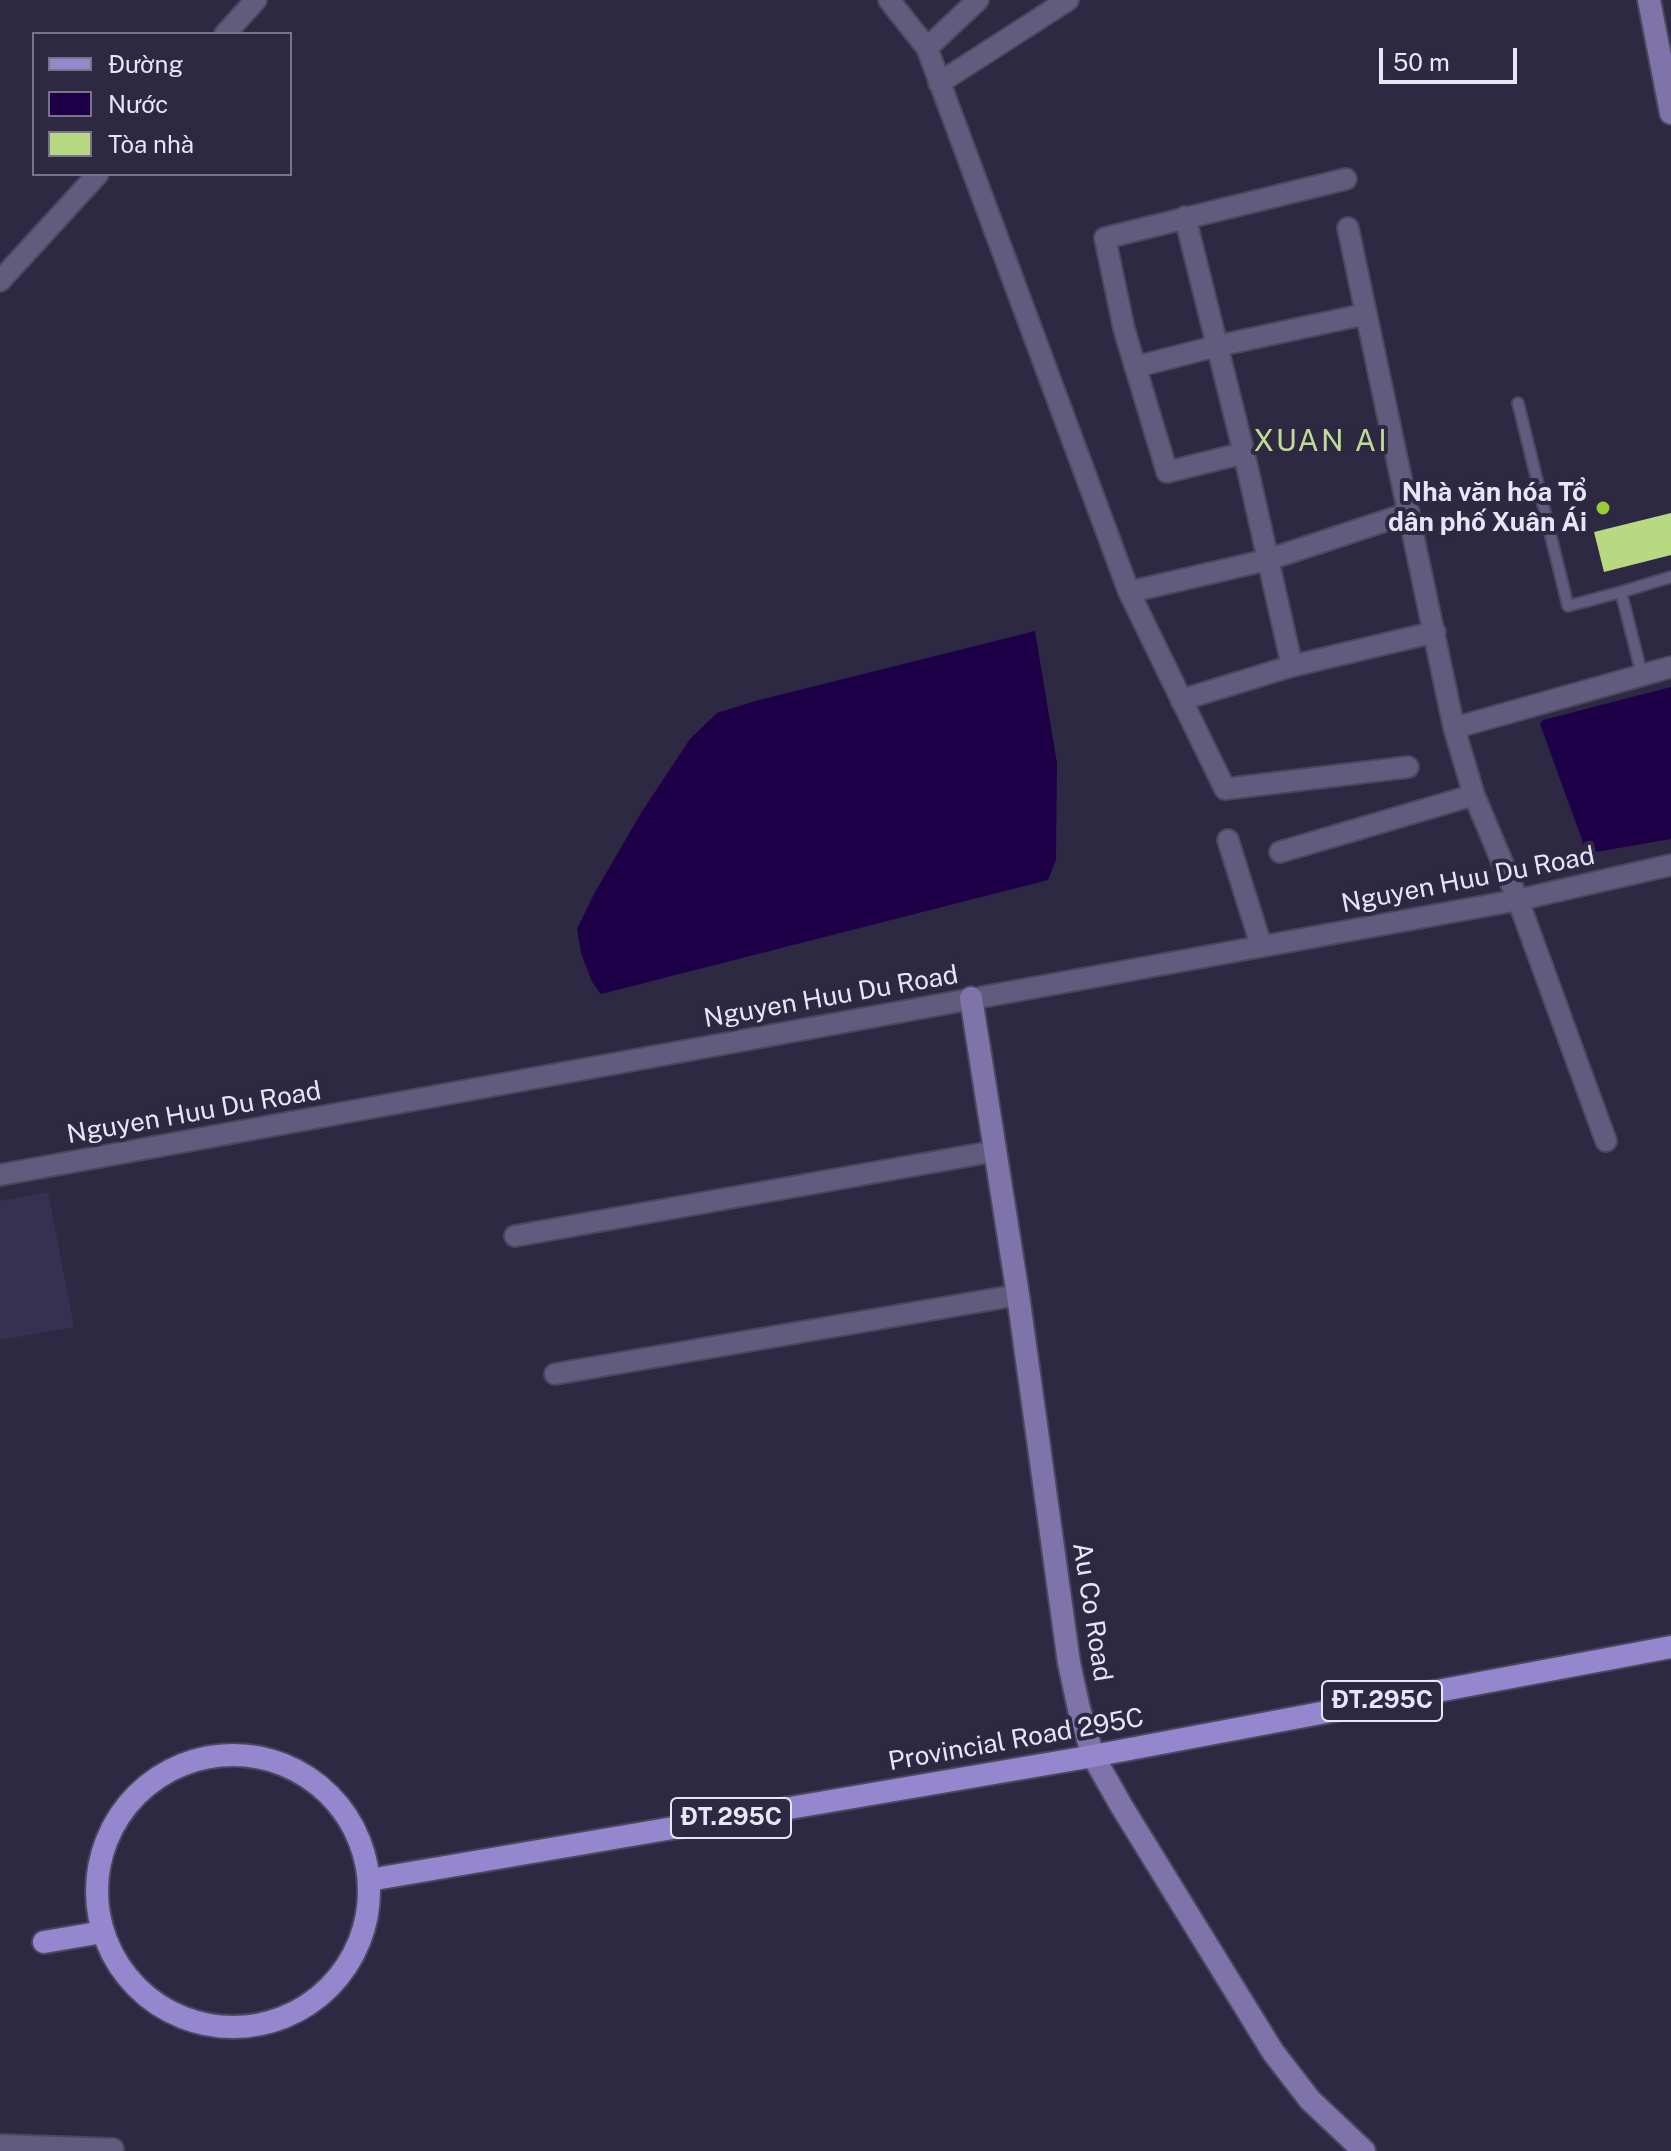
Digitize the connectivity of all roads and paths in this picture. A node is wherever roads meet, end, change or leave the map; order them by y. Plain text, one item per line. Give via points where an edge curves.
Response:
1 (256, 0) edge
2 (889, 0) edge
3 (978, 0) edge
4 (1068, 0) edge
5 (1649, 0) edge
6 (227, 32) edge
7 (927, 48) junction
8 (939, 83) junction
9 (1671, 113) edge
10 (96, 176) edge
11 (1346, 179) dead end
12 (1185, 217) junction
13 (1348, 228) dead end
14 (0, 281) edge
15 (1366, 314) junction
16 (1217, 346) junction
17 (1135, 367) junction
18 (1518, 403) dead end
19 (1244, 453) junction
20 (1409, 513) junction
21 (1267, 560) junction
22 (1671, 577) edge
23 (1129, 592) junction
24 (1621, 592) junction
25 (1435, 632) junction
26 (1292, 666) junction
27 (1671, 667) edge
28 (1642, 675) junction
29 (1181, 700) junction
30 (1454, 728) junction
31 (1408, 767) dead end
32 (1474, 795) junction
33 (1228, 840) dead end
34 (1280, 852) dead end
35 (1671, 865) edge
36 (1518, 900) junction
37 (1261, 945) junction
38 (971, 998) junction
39 (1606, 1141) dead end
40 (996, 1151) junction
41 (0, 1175) edge
42 (515, 1236) dead end
43 (1018, 1295) junction
44 (555, 1374) dead end
45 (1671, 1647) edge
46 (1093, 1756) junction
47 (369, 1880) junction
48 (103, 1932) junction
49 (44, 1942) dead end
50 (0, 2145) edge
51 (100, 2150) edge
52 (1364, 2151) edge

1 - 6 street
2 - 7 street
3 - 7 street
4 - 8 street
5 - 9 main road
7 - 8 street
8 - 23 street
10 - 14 street
11 - 12 street
12 - 16 street
12 - 17 street via 1105,238
13 - 15 street
15 - 16 street
15 - 20 street
16 - 17 street
16 - 19 street
17 - 19 street via 1167,472
18 - 24 lane via 1568,606
19 - 21 street
20 - 21 street
20 - 25 street
21 - 23 street
21 - 26 street
22 - 24 lane
23 - 29 street
24 - 28 lane
25 - 26 street
25 - 30 street
26 - 29 street
27 - 28 street
28 - 30 street
29 - 31 street via 1225,789
30 - 32 street
32 - 34 street
32 - 36 street
33 - 37 street
35 - 36 street, Nguyen Huu Du Road
36 - 37 street, Nguyen Huu Du Road
36 - 39 street
37 - 38 street, Nguyen Huu Du Road
38 - 40 main road, Au Co Road
38 - 41 street, Nguyen Huu Du Road
40 - 42 street
40 - 43 main road, Au Co Road
43 - 44 street
43 - 46 main road, Au Co Road via 1069,1663
45 - 46 main road, Provincial Road 295C / ĐT.295C
46 - 47 main road, Provincial Road 295C / ĐT.295C
46 - 52 main road, Au Co Road via 1273,2052 1310,2100
47 - 48 main road via 358,1945 334,1982 300,2009 258,2024 214,2025 171,2012 134,1985
47 - 48 main road via 353,1826 316,1784 265,1759 208,1758 159,1777 117,1820 97,1882
48 - 49 main road
50 - 51 street

